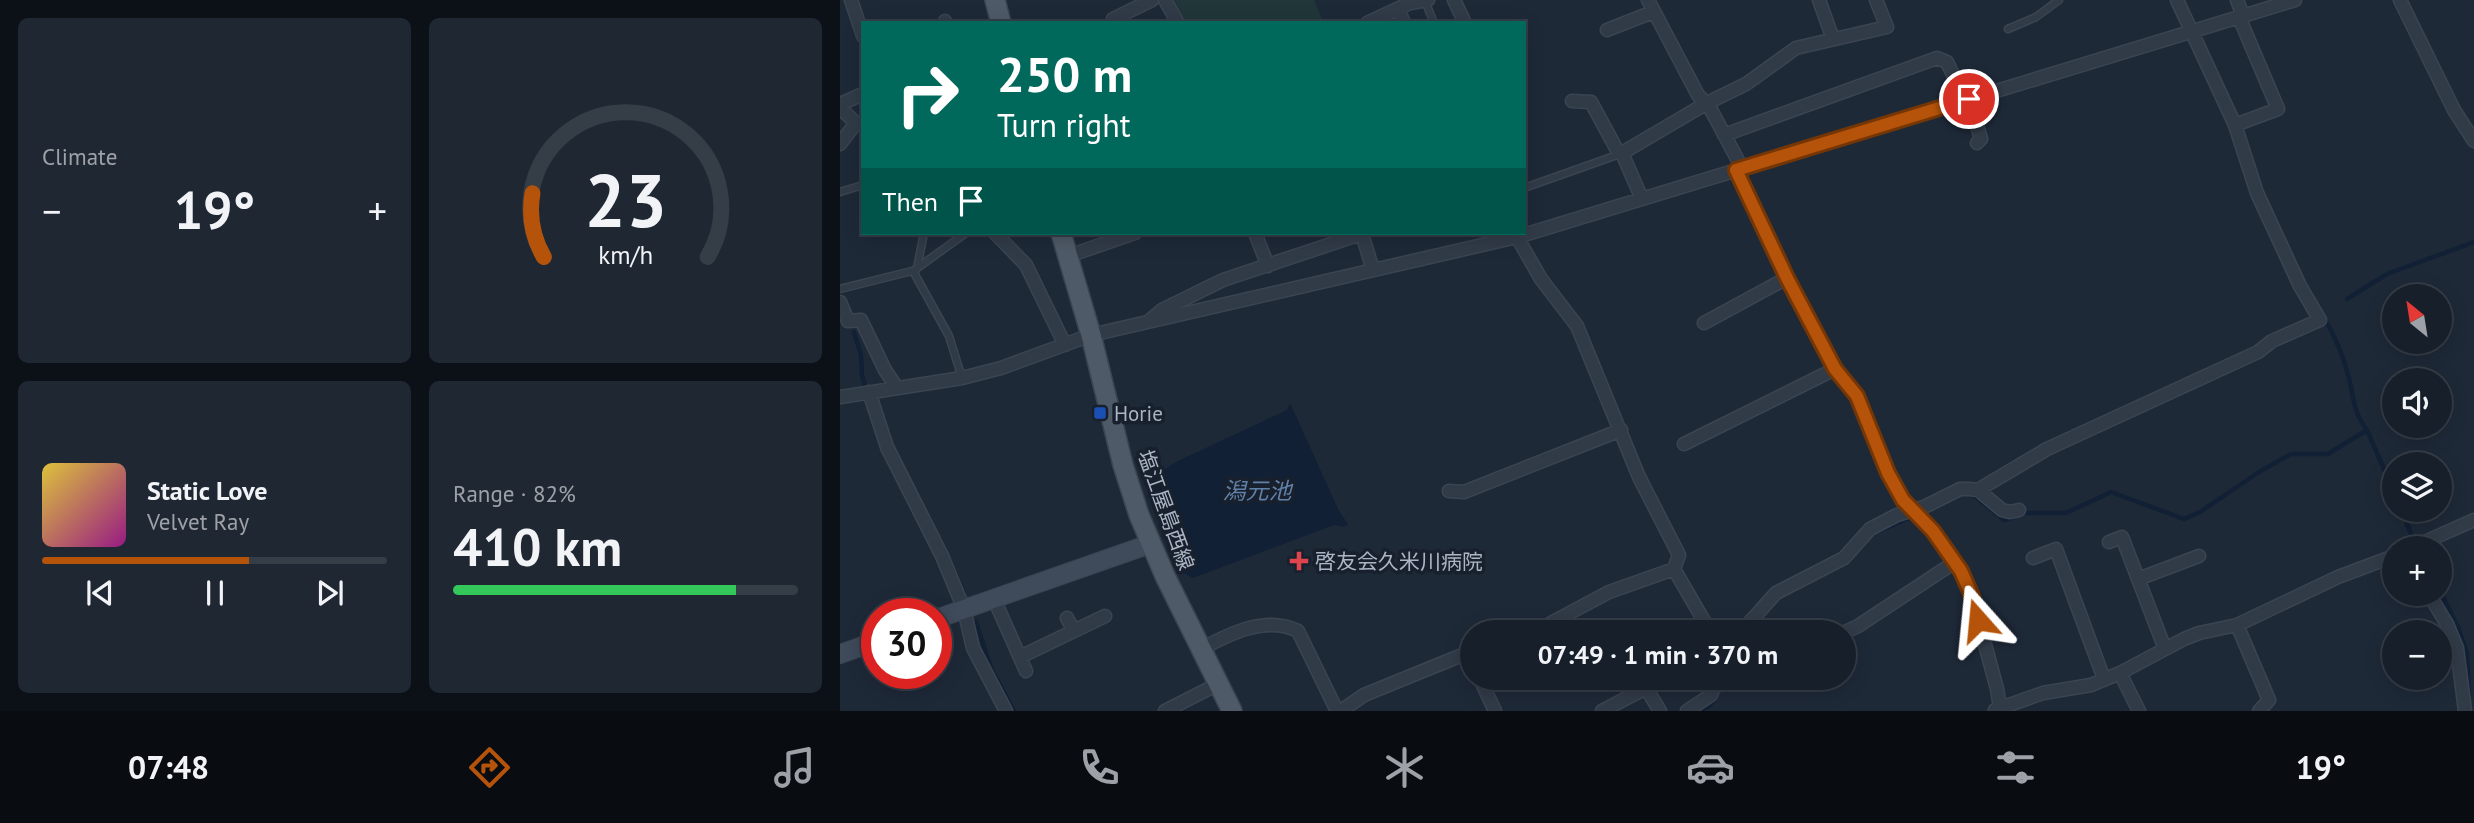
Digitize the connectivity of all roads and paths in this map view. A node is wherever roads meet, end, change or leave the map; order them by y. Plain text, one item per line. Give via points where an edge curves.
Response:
1 (851, 0) edge
2 (995, 0) edge
3 (1152, 0) edge
4 (1165, 0) edge
5 (1426, 0) edge
6 (1454, 0) edge
7 (1819, 0) edge
8 (1876, 0) edge
9 (2059, 0) edge
10 (2177, 0) edge
11 (2237, 0) edge
12 (2295, 0) edge
13 (2400, 0) edge
14 (1649, 3) edge
15 (1405, 4) edge
16 (2241, 17) junction
17 (1113, 19) dead end
18 (1000, 21) edge
19 (1177, 21) edge
20 (1371, 21) edge
21 (1433, 21) edge
22 (1464, 21) edge
23 (2008, 29) dead end
24 (861, 30) edge
25 (1606, 30) dead end
26 (2191, 32) junction
27 (1833, 39) junction
28 (861, 94) edge
29 (1967, 100) junction
30 (1572, 101) dead end
31 (1707, 103) junction
32 (840, 106) edge
33 (2235, 125) junction
34 (859, 126) edge
35 (1724, 135) junction
36 (2474, 141) edge
37 (1977, 143) dead end
38 (840, 144) edge
39 (1622, 153) junction
40 (1739, 169) junction
41 (861, 186) edge
42 (1526, 187) edge
43 (840, 192) edge
44 (1642, 199) junction
45 (1526, 234) edge
46 (924, 235) edge
47 (963, 235) edge
48 (997, 235) edge
49 (1062, 235) edge
50 (1129, 235) edge
51 (1256, 235) edge
52 (1356, 235) edge
53 (1359, 235) edge
54 (1524, 235) edge
55 (1517, 237) junction
56 (1068, 256) junction
57 (1268, 266) junction
58 (916, 269) junction
59 (1373, 270) junction
60 (1787, 278) junction
61 (840, 289) edge
62 (840, 302) edge
63 (1149, 321) junction
64 (1704, 323) dead end
65 (1091, 335) junction
66 (1065, 345) junction
67 (1835, 369) junction
68 (962, 378) junction
69 (897, 388) junction
70 (869, 392) junction
71 (840, 397) edge
72 (1621, 430) junction
73 (1684, 444) dead end
74 (1978, 490) junction
75 (1449, 491) dead end
76 (2019, 510) dead end
77 (1916, 513) junction
78 (2474, 520) edge
79 (2436, 536) edge
80 (2109, 542) dead end
81 (1150, 544) junction
82 (2199, 556) dead end
83 (2033, 558) dead end
84 (2382, 560) edge
85 (1955, 562) junction
86 (1674, 569) junction
87 (2138, 579) junction
88 (994, 598) junction
89 (2436, 606) edge
90 (964, 609) junction
91 (952, 613) edge
92 (1105, 616) dead end
93 (1067, 618) dead end
94 (1556, 620) edge
95 (1703, 620) edge
96 (1752, 620) edge
97 (2237, 625) junction
98 (1856, 627) edge
99 (1073, 631) junction
100 (861, 647) edge
101 (1201, 649) junction
102 (2165, 649) junction
103 (840, 654) edge
104 (1020, 657) junction
105 (1460, 659) edge
106 (1026, 671) dead end
107 (2120, 673) junction
108 (2104, 679) junction
109 (1219, 684) junction
110 (1485, 690) edge
111 (1713, 690) edge
112 (1996, 709) edge
113 (1006, 711) edge
114 (1165, 711) edge
115 (1232, 711) edge
116 (1339, 711) edge
117 (1494, 711) edge
118 (1602, 711) edge
119 (1660, 711) edge
120 (1687, 711) edge
121 (2139, 711) edge
122 (2259, 711) edge
123 (2465, 711) edge

1 - 24 street
2 - 18 main road
3 - 17 street
4 - 19 street
5 - 15 street
5 - 21 lane
6 - 22 street
7 - 27 street
8 - 27 street via 1887,27
9 - 23 lane
10 - 26 street
11 - 16 street
12 - 16 street
13 - 36 street
14 - 25 street
14 - 31 street via 1698,95
15 - 20 street
16 - 26 street
16 - 33 street via 2278,109
26 - 29 street
26 - 33 street
27 - 31 street via 1796,48 1746,84
28 - 32 street
29 - 35 street via 1947,62 1937,58
29 - 37 street via 1981,139
29 - 40 street
30 - 39 street via 1591,102
31 - 35 street
31 - 39 street
32 - 34 street
33 - 74 street via 2256,193 2320,320 2047,449
34 - 38 street
35 - 40 street
39 - 42 lane
39 - 44 street
40 - 44 street
40 - 60 street
41 - 43 lane
44 - 45 street
46 - 58 lane
47 - 58 lane
48 - 66 street via 1026,265
49 - 56 main road, 塩江屋島西線
50 - 56 street
51 - 57 street
52 - 57 street
53 - 59 street
54 - 55 street
55 - 59 street
55 - 72 street via 1541,279 1577,326
56 - 65 main road, 塩江屋島西線
57 - 63 street via 1223,280
58 - 61 lane
58 - 68 lane via 913,271 949,335
59 - 63 street
60 - 64 street
60 - 67 street
62 - 69 street via 848,321 860,320
63 - 65 street
65 - 66 street
65 - 81 main road, 塩江屋島西線 via 1123,465
66 - 68 street
67 - 73 street
67 - 77 street via 1857,396 1888,473
68 - 69 street
69 - 70 street
70 - 71 street
70 - 90 street via 887,447
72 - 75 street via 1464,492
72 - 86 street via 1679,555
74 - 76 street via 2002,510
74 - 77 street via 1960,489
77 - 85 street
77 - 96 street via 1870,529 1844,558 1776,593
78 - 79 street
80 - 87 street via 2122,537
81 - 88 street
81 - 101 main road, 塩江屋島西線
82 - 87 street
83 - 108 street via 2056,549
84 - 97 street
85 - 98 street
85 - 112 street via 1972,596 1997,689
86 - 94 street via 1609,592
86 - 95 street
87 - 102 street
88 - 90 street
88 - 104 street
89 - 123 street via 2457,648
90 - 91 street
90 - 113 street via 973,648
92 - 99 street
93 - 99 street
97 - 102 street via 2199,633
97 - 122 street via 2269,700
99 - 104 street
100 - 103 street
101 - 109 main road, 塩江屋島西線
101 - 116 street via 1255,626 1289,626 1298,631
102 - 107 street
104 - 106 street
105 - 116 street via 1364,695
107 - 108 street
107 - 121 street
108 - 112 street
109 - 114 street
109 - 115 main road, 塩江屋島西線
110 - 117 street
111 - 120 street
118 - 119 street via 1647,688

